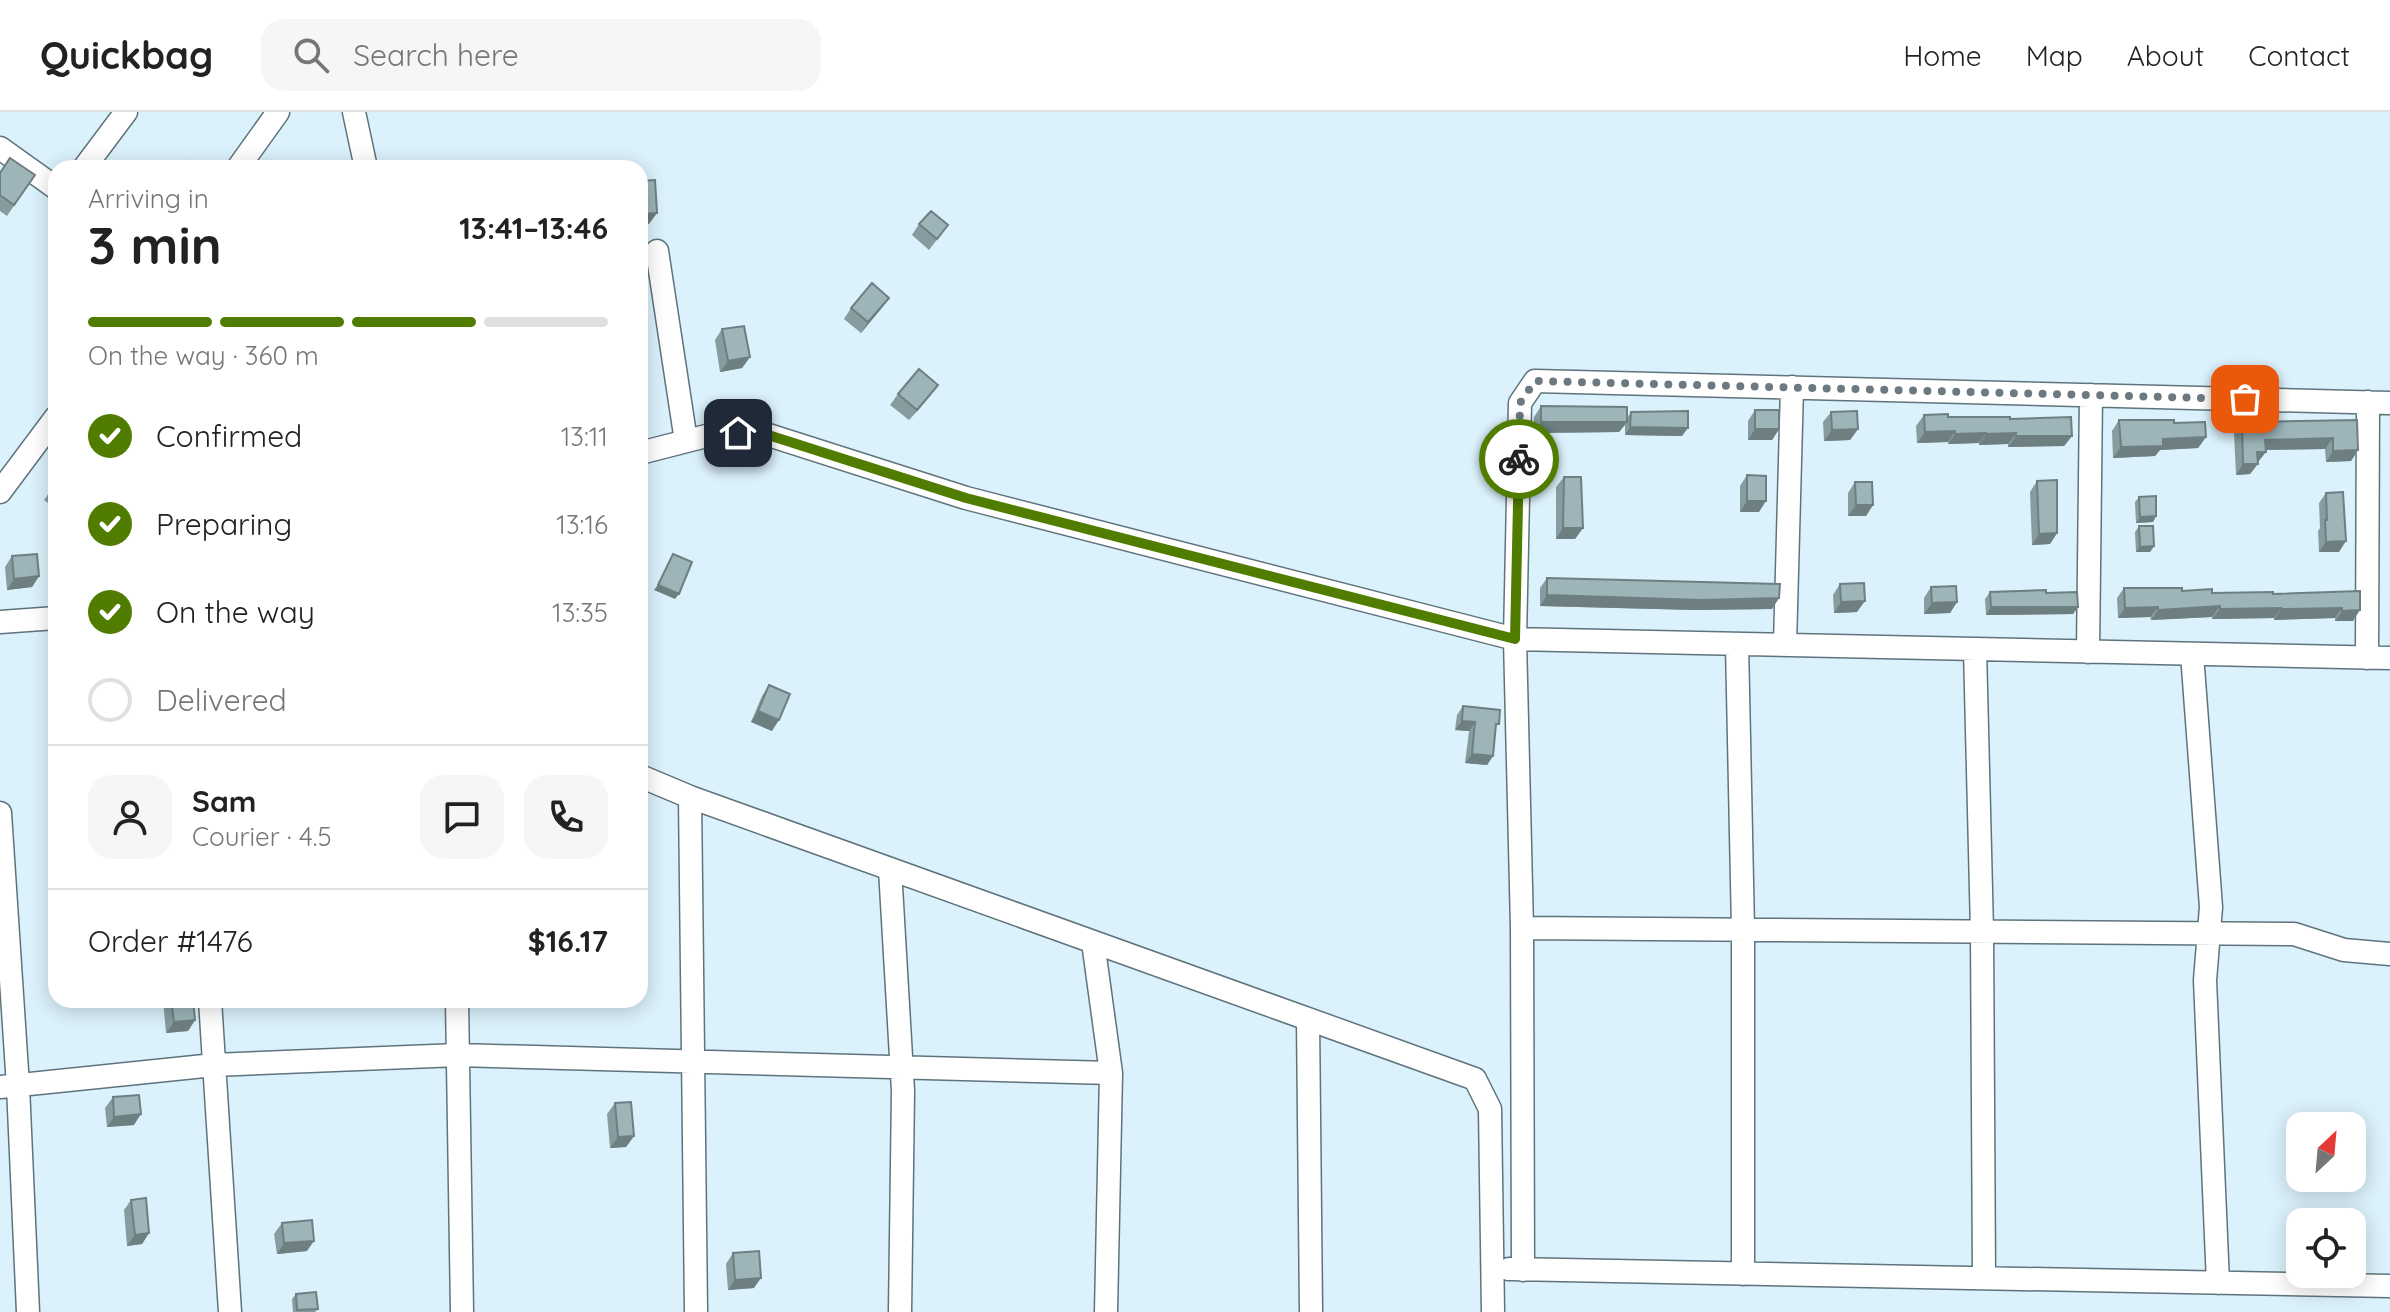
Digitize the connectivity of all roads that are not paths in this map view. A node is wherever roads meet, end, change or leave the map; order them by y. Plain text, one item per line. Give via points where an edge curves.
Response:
1 (126, 112) edge
2 (278, 112) edge
3 (354, 112) edge
4 (0, 148) edge
5 (90, 160) edge
6 (244, 160) edge
7 (364, 160) edge
8 (48, 182) edge
9 (657, 251) dead end
10 (1792, 387) junction
11 (2091, 395) junction
12 (2379, 402) edge
13 (48, 428) edge
14 (686, 441) junction
15 (648, 451) edge
16 (0, 492) edge
17 (48, 619) edge
18 (0, 622) edge
19 (1515, 639) junction
20 (1737, 644) junction
21 (1785, 645) junction
22 (1975, 649) junction
23 (2088, 652) junction
24 (2192, 654) junction
25 (2367, 658) junction
26 (2390, 658) edge
27 (648, 779) edge
28 (690, 797) junction
29 (0, 813) edge
30 (890, 869) junction
31 (1522, 928) junction
32 (1743, 929) junction
33 (1982, 931) junction
34 (2209, 933) junction
35 (1093, 942) junction
36 (2390, 954) edge
37 (210, 1008) edge
38 (457, 1008) edge
39 (1308, 1019) junction
40 (458, 1055) junction
41 (693, 1061) junction
42 (214, 1065) junction
43 (901, 1067) junction
44 (1111, 1073) junction
45 (9, 1087) edge
46 (1492, 1269) junction
47 (1523, 1270) junction
48 (1743, 1274) junction
49 (1984, 1278) junction
50 (2218, 1283) junction
51 (2390, 1286) edge
52 (28, 1312) edge
53 (230, 1312) edge
54 (462, 1312) edge
55 (696, 1312) edge
56 (900, 1312) edge
57 (1106, 1312) edge
58 (1311, 1312) edge
59 (1493, 1312) edge

1 - 5 street
2 - 6 street
3 - 7 street
4 - 8 street
9 - 14 street
10 - 11 street
10 - 19 street via 1535,381 1520,403
10 - 21 street
11 - 12 street
11 - 23 street
12 - 25 street
13 - 16 street
14 - 15 street
14 - 19 street via 714,434 762,433 966,498
17 - 18 street
19 - 20 street
19 - 31 street
20 - 21 street
20 - 32 street
21 - 22 street
22 - 23 street
22 - 33 street
23 - 24 street
24 - 25 street
24 - 34 street
25 - 26 street
27 - 28 street
28 - 30 street
28 - 41 street
29 - 45 street
30 - 35 street
30 - 43 street
31 - 32 street
31 - 47 street
32 - 33 street
32 - 48 street
33 - 34 street
33 - 49 street
34 - 36 street via 2294,934 2344,950
34 - 50 street via 2205,980
35 - 39 street
35 - 44 street
37 - 42 street
38 - 40 street
39 - 46 street via 1475,1079 1490,1109
39 - 58 street
40 - 41 street
40 - 42 street
40 - 54 street
41 - 43 street
41 - 55 street
42 - 45 street
42 - 53 street
43 - 44 street
43 - 56 street
44 - 57 street
45 - 52 street
46 - 47 street
46 - 59 street
47 - 48 street
48 - 49 street
49 - 50 street
50 - 51 street

